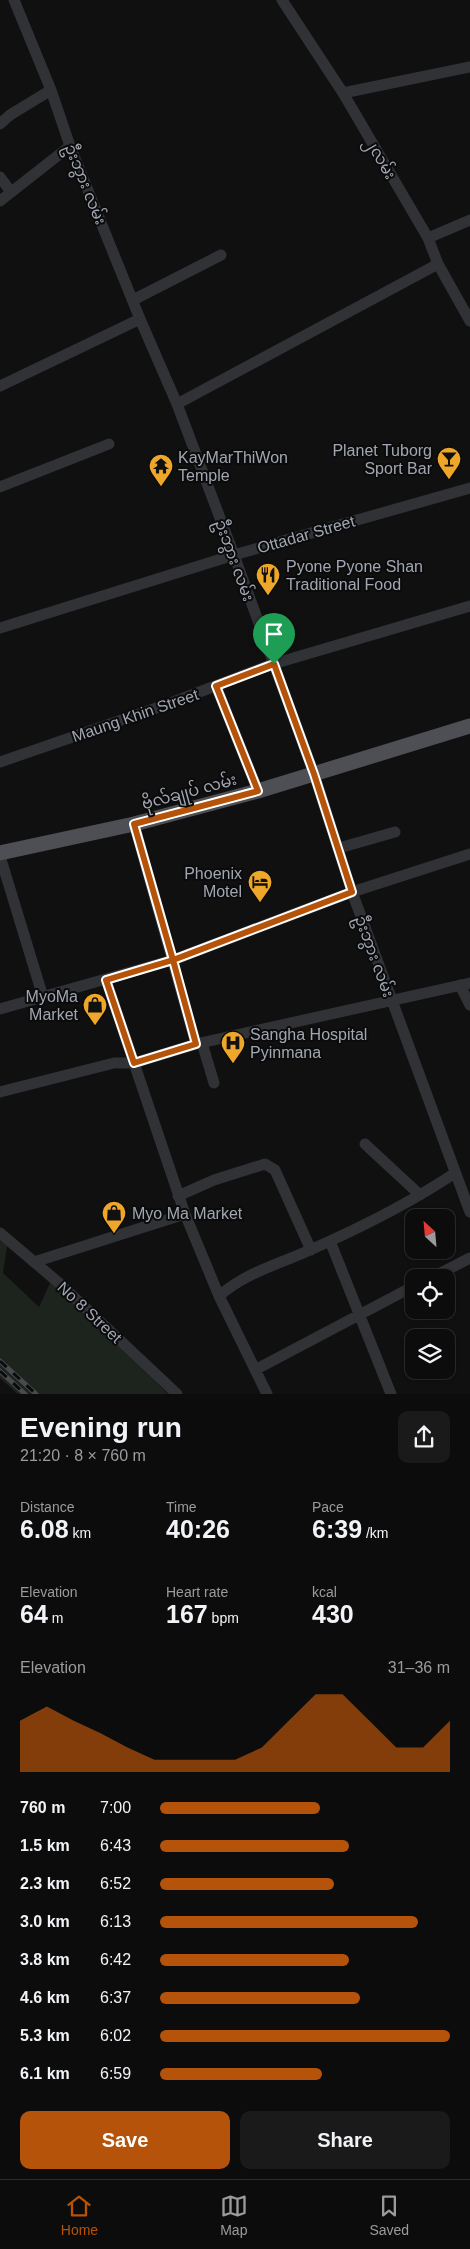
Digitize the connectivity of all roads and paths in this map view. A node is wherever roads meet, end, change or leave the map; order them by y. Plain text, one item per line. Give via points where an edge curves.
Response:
1 (14, 0) edge
2 (282, 0) edge
3 (470, 67) edge
4 (51, 90) junction
5 (342, 93) junction
6 (0, 124) edge
7 (70, 146) junction
8 (0, 177) edge
9 (11, 192) junction
10 (0, 201) edge
11 (470, 220) edge
12 (428, 238) junction
13 (221, 255) dead end
14 (438, 264) junction
15 (133, 300) junction
16 (140, 319) junction
17 (470, 321) edge
18 (0, 386) edge
19 (177, 404) junction
20 (108, 444) dead end
21 (0, 487) edge
22 (470, 488) edge
23 (234, 555) junction
24 (470, 606) edge
25 (0, 628) edge
26 (274, 664) junction
27 (216, 686) junction
28 (470, 726) edge
29 (0, 762) edge
30 (314, 774) junction
31 (258, 791) junction
32 (134, 824) junction
33 (395, 832) dead end
34 (339, 848) junction
35 (470, 854) edge
36 (0, 855) edge
37 (352, 892) junction
38 (173, 960) junction
39 (106, 980) junction
40 (465, 984) edge
41 (43, 997) junction
42 (391, 999) junction
43 (470, 1005) edge
44 (0, 1009) edge
45 (199, 1044) junction
46 (134, 1063) junction
47 (214, 1084) dead end
48 (0, 1092) edge
49 (365, 1144) dead end
50 (455, 1173) junction
51 (420, 1195) junction
52 (178, 1196) junction
53 (470, 1212) edge
54 (185, 1214) junction
55 (0, 1233) edge
56 (330, 1241) junction
57 (311, 1250) junction
58 (470, 1258) edge
59 (34, 1262) junction
60 (449, 1269) edge
61 (405, 1290) edge
62 (219, 1296) junction
63 (360, 1313) junction
64 (255, 1370) junction
65 (178, 1394) edge
66 (267, 1394) edge
67 (391, 1394) edge

1 - 4 street, ဦးဘွား လမ်း
2 - 5 street, ၂လမ်း
3 - 5 street
4 - 6 street
4 - 7 street, ဦးဘွား လမ်း
5 - 12 street, ၂လမ်း
7 - 9 street
7 - 15 street, ဦးဘွား လမ်း
8 - 9 street
9 - 10 street
11 - 12 street
12 - 14 street, ၂လမ်း
13 - 15 street
14 - 17 street, ၂လမ်း
14 - 19 street
15 - 16 street, ဦးဘွား လမ်း
16 - 18 street
16 - 19 street, ဦးဘွား လမ်း
19 - 23 street, ဦးဘွား လမ်း
20 - 21 street
22 - 23 street, Ottadar Street
23 - 25 street, Ottadar Street
23 - 26 street, ဦးဘွား လမ်း
24 - 26 street, Maung Khin Street
26 - 27 street, Maung Khin Street
26 - 30 street, ဦးဘွား လမ်း
27 - 29 street, Maung Khin Street
27 - 31 street
28 - 30 main road, ဗိုလ်ချုပ် လမ်း
30 - 31 main road, ဗိုလ်ချုပ် လမ်း
30 - 34 street, ဦးဘွား လမ်း
31 - 32 main road, ဗိုလ်ချုပ် လမ်း
32 - 36 main road, ဗိုလ်ချုပ် လမ်း
32 - 38 street
33 - 34 street
34 - 37 street, ဦးဘွား လမ်း
35 - 37 street
36 - 41 street
37 - 38 street
37 - 42 street, ဦးဘွား လမ်း
38 - 39 street
38 - 45 street
39 - 41 street
39 - 46 street
40 - 42 street
40 - 43 street
41 - 44 street
42 - 45 street
42 - 50 street, ဦးဘွား လမ်း
45 - 46 street
45 - 47 street
46 - 48 street via 114,1063
46 - 52 street
49 - 51 street
50 - 51 street
50 - 53 street, ဦးဘွား လမ်း
51 - 56 street
52 - 54 street
52 - 57 street via 214,1180 265,1164 270,1166 275,1170
54 - 59 street
54 - 62 street
55 - 59 street, No 8 Street
56 - 57 street
56 - 63 street
57 - 62 street via 236,1281
58 - 60 street
59 - 65 street, No 8 Street
61 - 63 street
62 - 64 street
63 - 64 street
63 - 67 street
64 - 66 street

